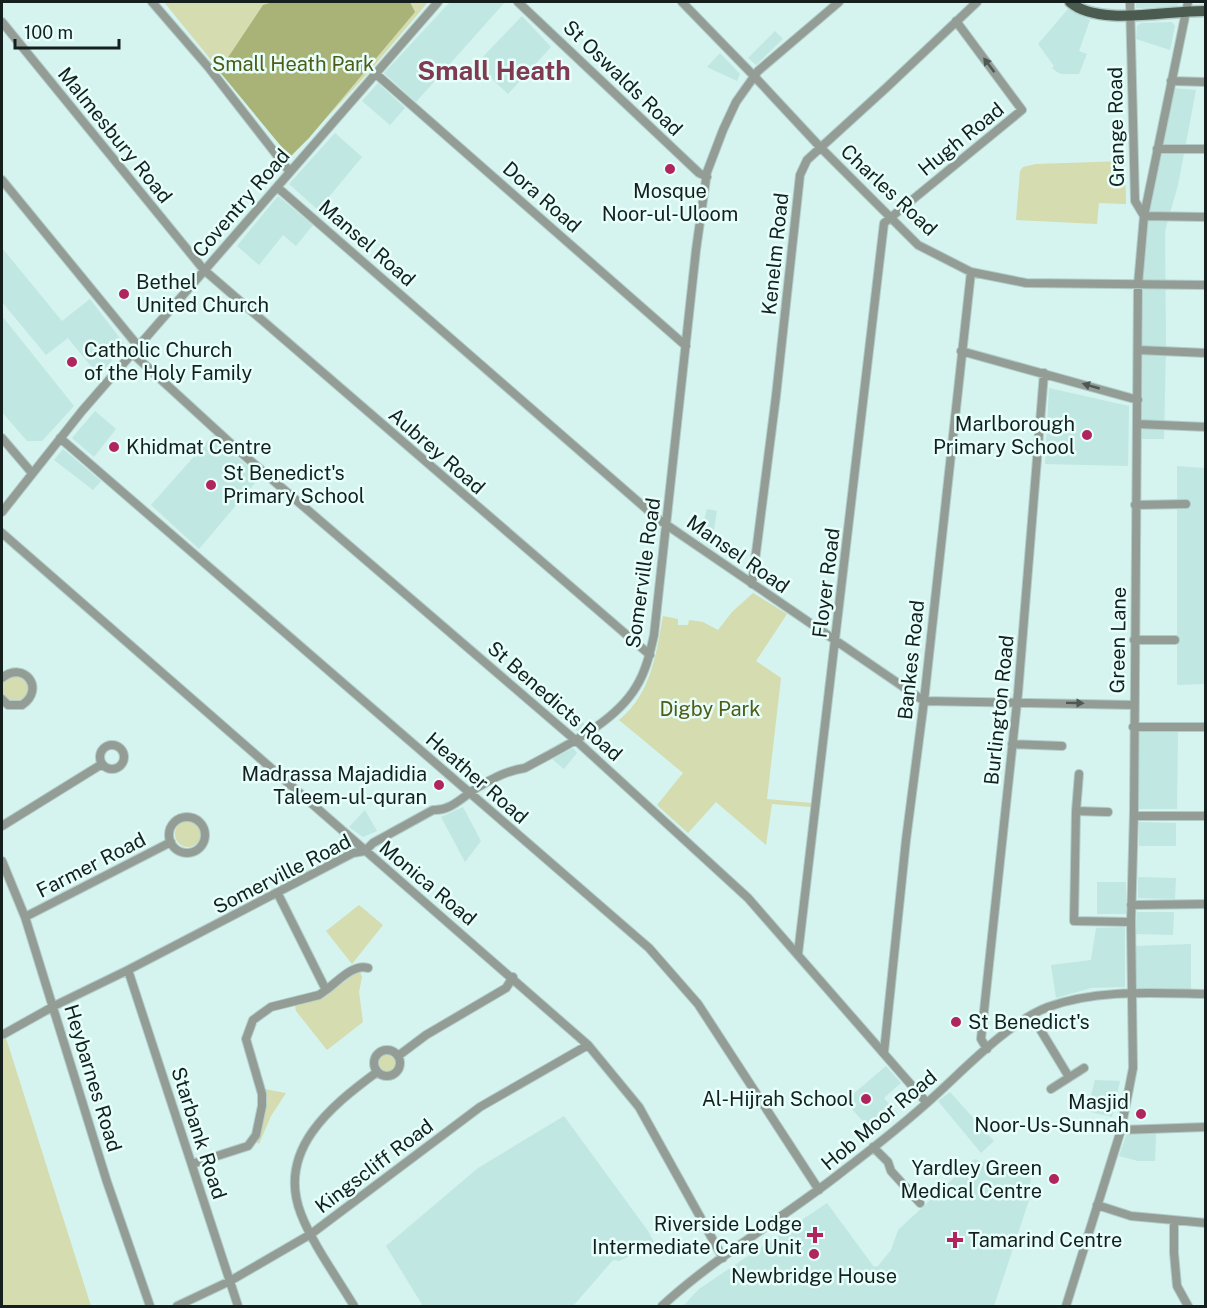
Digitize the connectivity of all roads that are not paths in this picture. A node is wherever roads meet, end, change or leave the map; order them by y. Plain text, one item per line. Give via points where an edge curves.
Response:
1 (152, 2) edge
2 (438, 2) edge
3 (518, 2) edge
4 (682, 2) edge
5 (839, 2) edge
6 (977, 2) edge
7 (1070, 2) edge
8 (1130, 2) edge
9 (1187, 6) edge
10 (1206, 11) edge
11 (1130, 16) junction
12 (956, 21) junction
13 (2, 22) edge
14 (376, 74) junction
15 (754, 76) junction
16 (1171, 81) junction
17 (1206, 82) edge
18 (820, 148) junction
19 (1157, 149) junction
20 (1206, 149) edge
21 (290, 172) junction
22 (706, 177) junction
23 (2, 180) edge
24 (277, 187) junction
25 (1144, 216) junction
26 (890, 217) junction
27 (1206, 217) edge
28 (204, 270) junction
29 (971, 272) junction
30 (1138, 285) junction
31 (1206, 285) edge
32 (686, 346) junction
33 (135, 350) junction
34 (1138, 350) junction
35 (961, 351) junction
36 (1206, 353) edge
37 (1044, 373) junction
38 (1138, 400) junction
39 (1137, 424) junction
40 (1206, 427) edge
41 (2, 438) edge
42 (60, 438) junction
43 (32, 473) junction
44 (1185, 504) dead end
45 (1135, 505) junction
46 (2, 512) edge
47 (667, 525) junction
48 (2, 533) edge
49 (752, 584) junction
50 (1134, 640) junction
51 (1175, 640) dead end
52 (835, 641) junction
53 (650, 655) junction
54 (2, 678) edge
55 (924, 700) junction
56 (2, 701) edge
57 (1017, 702) junction
58 (1134, 705) junction
59 (1133, 727) junction
60 (1206, 727) edge
61 (575, 740) junction
62 (1012, 744) junction
63 (1062, 746) dead end
64 (102, 764) dead end
65 (1078, 774) dead end
66 (470, 794) junction
67 (1076, 811) junction
68 (1108, 812) dead end
69 (1134, 816) junction
70 (1206, 816) edge
71 (2, 826) edge
72 (171, 842) junction
73 (365, 851) junction
74 (2, 861) edge
75 (278, 894) junction
76 (1206, 904) edge
77 (1131, 905) junction
78 (25, 917) junction
79 (1131, 922) junction
80 (798, 954) junction
81 (368, 968) dead end
82 (128, 970) junction
83 (513, 977) junction
84 (326, 990) junction
85 (1206, 994) edge
86 (1131, 995) junction
87 (54, 1006) junction
88 (1032, 1016) junction
89 (4, 1034) dead end
90 (588, 1045) junction
91 (987, 1049) junction
92 (884, 1052) junction
93 (398, 1056) junction
94 (1084, 1068) dead end
95 (377, 1072) junction
96 (1069, 1077) junction
97 (1051, 1089) dead end
98 (927, 1103) junction
99 (1206, 1127) edge
100 (1121, 1130) junction
101 (873, 1146) junction
102 (192, 1164) junction
103 (819, 1190) junction
104 (920, 1203) dead end
105 (1097, 1205) junction
106 (1174, 1221) junction
107 (1206, 1223) edge
108 (311, 1234) junction
109 (723, 1258) junction
110 (230, 1281) junction
111 (150, 1306) edge
112 (177, 1306) edge
113 (238, 1306) edge
114 (354, 1306) edge
115 (662, 1306) edge
116 (1066, 1306) edge
117 (1188, 1306) edge

1 - 21 street
2 - 14 street, Coventry Road
3 - 22 street, St Oswalds Road
4 - 15 street, Charles Road
5 - 15 street, Somerville Road
6 - 12 street, Kenelm Road
7 - 11 main road via 1090,12
8 - 11 street, Grange Road
9 - 10 main road
9 - 11 main road
9 - 16 street
11 - 25 street, Grange Road via 1133,177 1135,201
12 - 18 street, Kenelm Road
26 -> 12 street, Hugh Road via 1022,110
13 - 28 street, Malmesbury Road
14 - 21 street, Coventry Road
14 - 32 street, Dora Road
15 - 18 street, Charles Road
15 - 22 street, Somerville Road via 723,130
16 - 17 street
16 - 19 street
18 - 26 street, Charles Road
18 - 49 street, Kenelm Road via 807,159 800,176
19 - 20 street
19 - 25 street
21 - 24 street, Coventry Road
22 - 32 street, Somerville Road
23 - 33 street, St Benedicts Road
24 - 28 street, Coventry Road
24 - 47 street, Mansel Road
25 - 27 street
25 - 30 street, Grange Road
26 - 29 street, Charles Road via 918,245
26 - 52 street, Floyer Road via 884,223
28 - 33 street, Coventry Road
28 - 53 street, Aubrey Road
29 - 30 street, Charles Road via 1026,283
29 - 35 street, Bankes Road
30 - 31 street, Charles Road
30 - 34 street, Green Lane
32 - 47 street, Somerville Road
33 - 42 street, Coventry Road
33 - 61 street, St Benedicts Road via 247,457
34 - 36 street
34 - 38 street, Green Lane
35 - 37 street
35 - 55 street, Bankes Road
38 -> 37 street
37 - 57 street, Burlington Road
38 - 39 street, Green Lane
39 - 40 street
39 - 45 street, Green Lane
41 - 43 street
42 - 43 street, Coventry Road
42 - 66 street, Heather Road
43 - 46 street, Coventry Road
44 - 45 street
45 - 50 street, Green Lane
47 - 49 street, Mansel Road
47 - 53 street, Somerville Road
48 - 73 street, Monica Road
49 - 52 street, Mansel Road
50 - 51 street
50 - 58 street, Green Lane
52 - 55 street, Mansel Road
52 - 80 street, Floyer Road
53 - 61 street, Somerville Road via 624,702
54 - 56 street via 13,672 22,673 32,687 30,697 22,705
55 - 57 street
55 - 92 street, Bankes Road
57 -> 58 street
57 - 62 street, Burlington Road
58 - 59 street, Green Lane
59 - 60 street
59 - 69 street, Green Lane
61 - 66 street, Somerville Road
61 - 80 street, St Benedicts Road via 748,898
62 - 63 street
62 - 91 street, Burlington Road via 981,1039
64 - 71 street
65 - 67 street
66 - 73 street, Somerville Road via 442,811 433,810
66 - 103 street, Heather Road via 649,948 680,982
67 - 68 street
67 - 79 street via 1074,921
69 - 70 street
69 - 77 street, Green Lane
72 - 72 street, Farmer Road via 171,828 181,818 196,819 205,830 197,850 183,852
72 - 78 street, Farmer Road
73 - 75 street, Somerville Road via 353,853
73 - 83 street, Monica Road
74 - 78 street, Heybarnes Road
75 - 82 street, Somerville Road
75 - 84 street
76 - 77 street
77 - 79 street, Green Lane
78 - 87 street, Heybarnes Road
79 - 86 street, Green Lane
80 - 92 street, St Benedicts Road
81 - 84 street via 356,968
82 - 87 street, Somerville Road
82 - 102 street, Starbank Road
83 - 90 street, Monica Road
83 - 93 street via 506,988
84 - 102 street via 271,1007 253,1020 246,1040 262,1094 256,1135 248,1146
85 - 86 street, Hob Moor Road
86 - 88 street, Hob Moor Road via 1080,997 1046,1007
86 - 100 street, Green Lane via 1133,1068
87 - 89 street, Somerville Road
87 - 111 street, Heybarnes Road via 107,1182
88 - 91 street, Hob Moor Road
88 - 96 street
90 - 108 street, Kingscliff Road via 480,1107
90 - 109 street, Monica Road via 639,1107
91 - 98 street, Hob Moor Road
92 - 98 street, St Benedicts Road
93 - 95 street via 400,1065 395,1074
93 - 95 street via 388,1050 380,1051 374,1061
94 - 96 street
95 - 108 street via 322,1118 302,1149 296,1194
96 - 97 street
98 - 101 street, Hob Moor Road
99 - 100 street
100 - 105 street, Green Lane
101 - 103 street, Hob Moor Road
101 - 104 street
102 - 110 street, Starbank Road
103 - 109 street, Hob Moor Road
105 - 106 street via 1131,1216
105 - 116 street, Green Lane
106 - 107 street
106 - 117 street via 1177,1286
108 - 110 street, Kingscliff Road
108 - 114 street
109 - 115 street, Hob Moor Road
110 - 112 street, Kingscliff Road
110 - 113 street, Starbank Road

